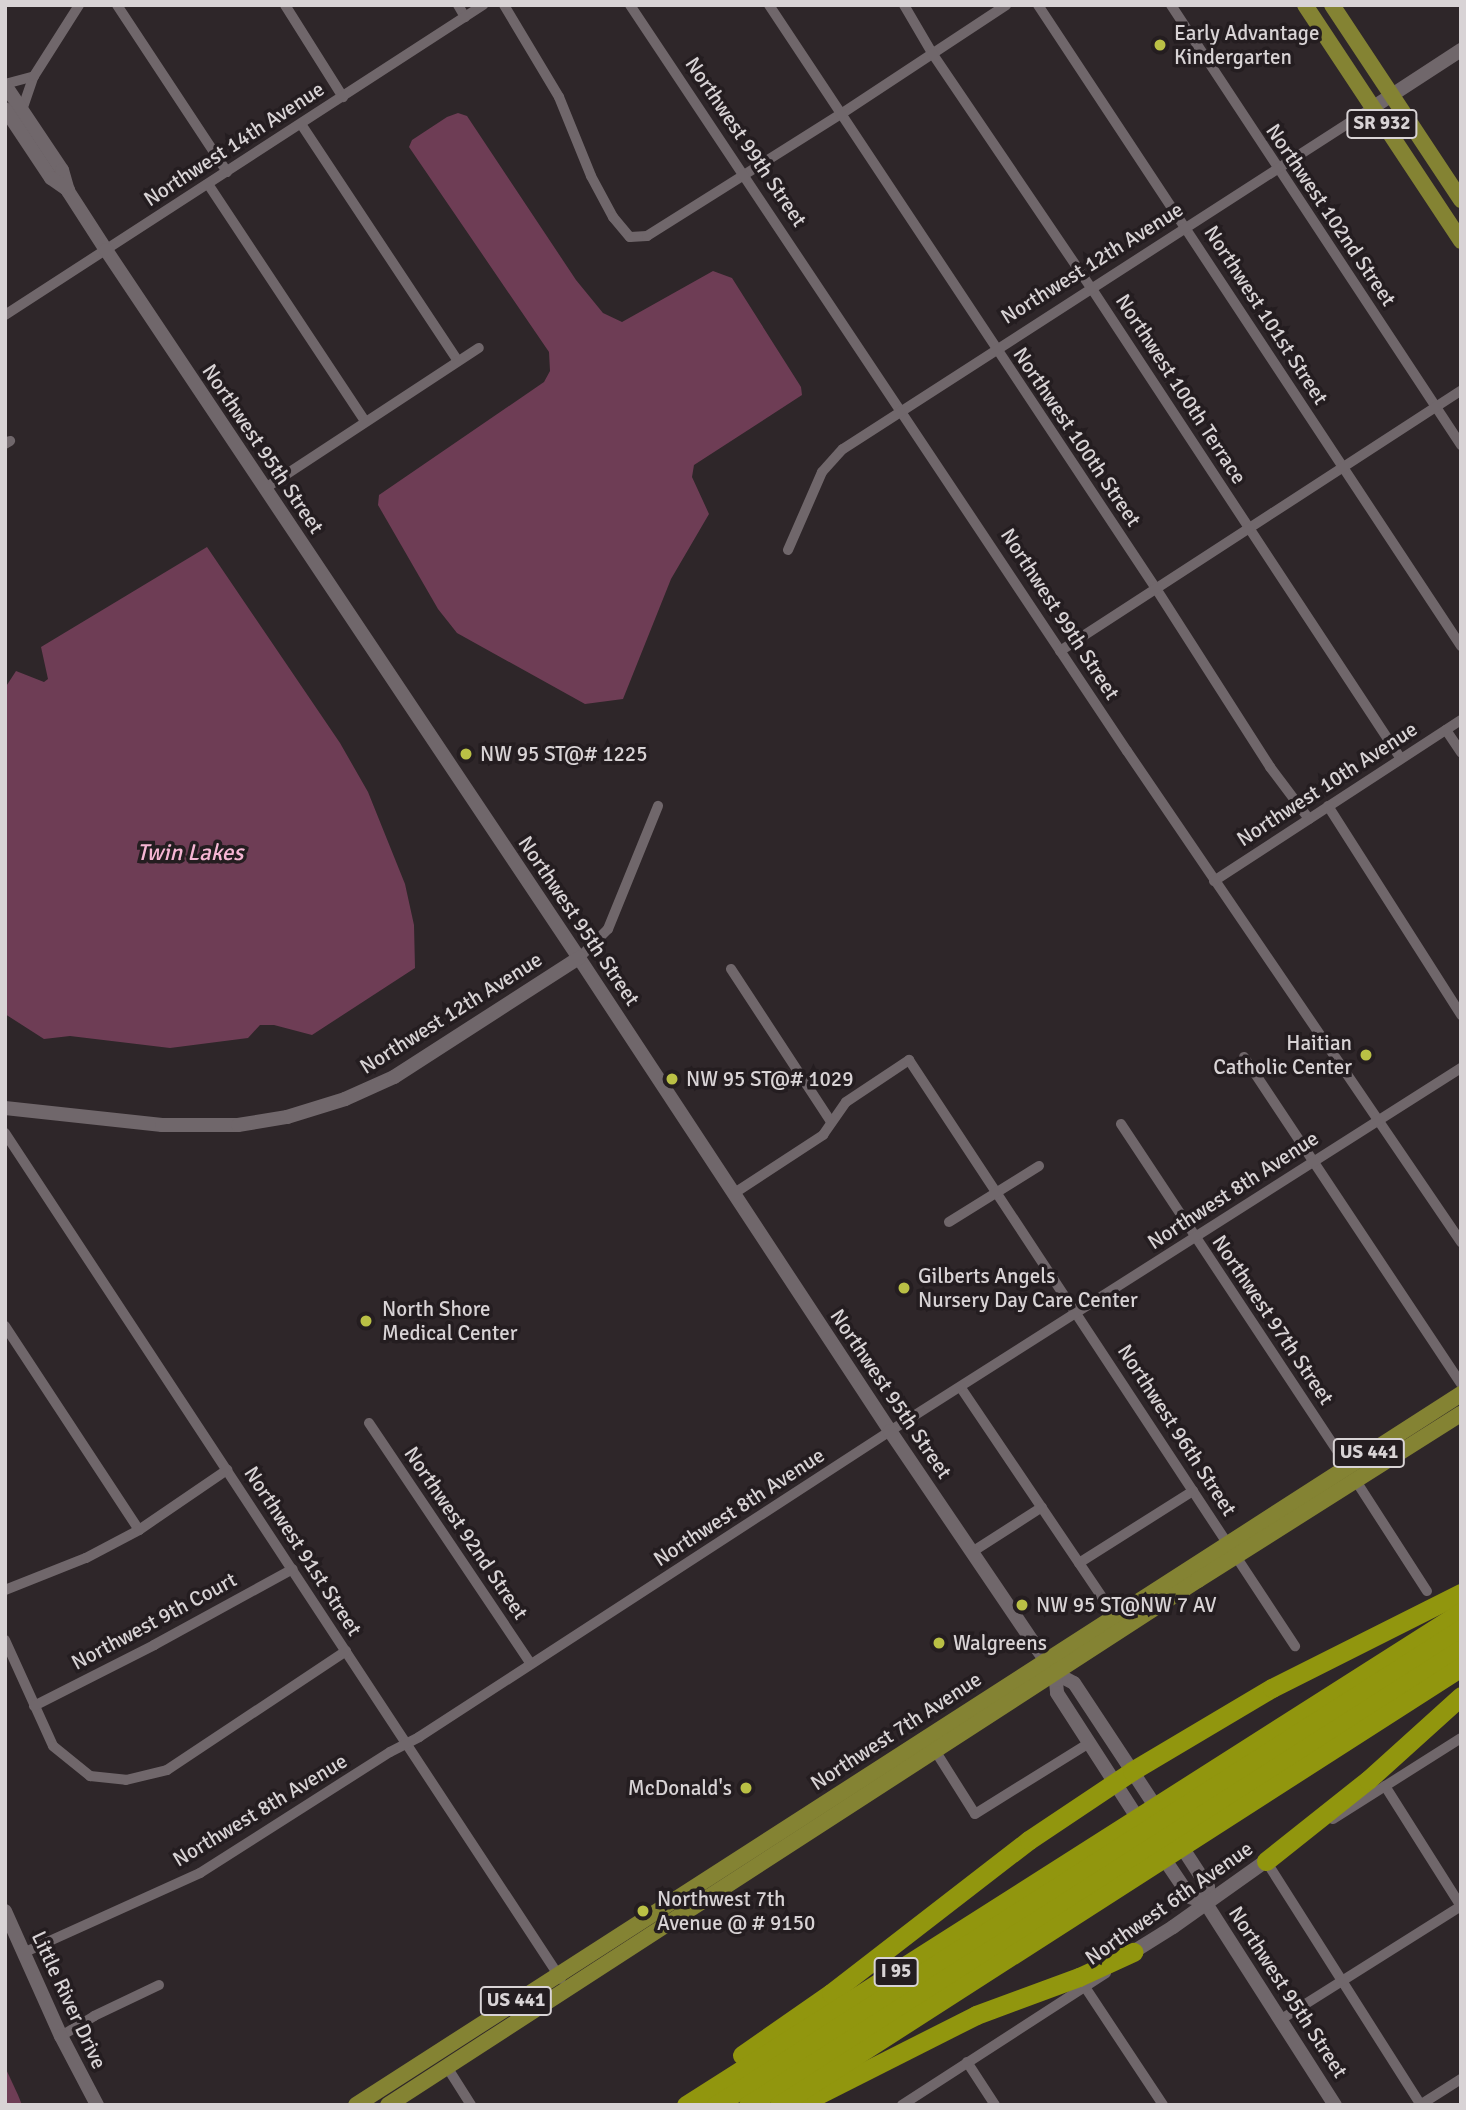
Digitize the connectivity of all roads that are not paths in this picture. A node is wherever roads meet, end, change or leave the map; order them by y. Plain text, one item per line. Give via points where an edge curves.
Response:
1 (79, 5) edge
2 (117, 5) edge
3 (285, 5) edge
4 (458, 5) edge
5 (483, 5) edge
6 (505, 5) edge
7 (630, 5) edge
8 (769, 5) edge
9 (904, 5) edge
10 (1006, 5) edge
11 (1038, 5) edge
12 (1171, 5) edge
13 (1305, 5) edge
14 (1332, 5) edge
15 (466, 17) junction
16 (1461, 50) edge
17 (932, 53) junction
18 (34, 76) junction
19 (5, 85) edge
20 (1391, 95) junction
21 (344, 96) junction
22 (1372, 108) junction
23 (5, 109) edge
24 (22, 110) junction
25 (841, 114) junction
26 (301, 124) junction
27 (11, 128) edge
28 (1278, 171) junction
29 (227, 172) junction
30 (745, 174) junction
31 (208, 184) junction
32 (68, 191) junction
33 (1461, 200) edge
34 (1187, 229) junction
35 (1461, 241) edge
36 (106, 250) junction
37 (1092, 289) junction
38 (5, 315) edge
39 (480, 348) dead end
40 (995, 349) junction
41 (458, 361) junction
42 (1461, 391) edge
43 (1436, 408) junction
44 (902, 411) junction
45 (365, 421) junction
46 (1461, 445) edge
47 (1342, 466) junction
48 (264, 489) junction
49 (1248, 526) junction
50 (788, 550) dead end
51 (1155, 587) junction
52 (1461, 646) edge
53 (1060, 651) junction
54 (1461, 720) edge
55 (1446, 730) junction
56 (1461, 752) edge
57 (1401, 759) junction
58 (658, 806) dead end
59 (1328, 806) junction
60 (1309, 819) junction
61 (1214, 881) junction
62 (579, 958) junction
63 (731, 969) dead end
64 (1461, 1015) edge
65 (1244, 1057) dead end
66 (1461, 1068) edge
67 (5, 1108) edge
68 (1379, 1120) junction
69 (831, 1122) junction
70 (1121, 1124) dead end
71 (5, 1133) edge
72 (1314, 1161) junction
73 (1039, 1166) dead end
74 (733, 1194) junction
75 (996, 1194) junction
76 (950, 1222) dead end
77 (1195, 1237) junction
78 (1461, 1242) edge
79 (1078, 1313) junction
80 (5, 1326) edge
81 (1461, 1383) edge
82 (961, 1388) junction
83 (1461, 1394) edge
84 (1461, 1414) edge
85 (369, 1423) dead end
86 (890, 1432) junction
87 (1347, 1466) junction
88 (227, 1471) junction
89 (1356, 1481) junction
90 (1193, 1491) junction
91 (1042, 1507) junction
92 (1302, 1515) junction
93 (139, 1530) junction
94 (1232, 1549) junction
95 (972, 1552) junction
96 (1079, 1563) junction
97 (293, 1569) junction
98 (5, 1590) edge
99 (1427, 1591) dead end
100 (1461, 1593) edge
101 (1461, 1612) edge
102 (1115, 1615) junction
103 (1461, 1629) edge
104 (5, 1640) edge
105 (1295, 1646) dead end
106 (1461, 1649) edge
107 (346, 1651) junction
108 (1045, 1660) junction
109 (531, 1664) junction
110 (1461, 1667) edge
111 (1055, 1673) junction
112 (1461, 1696) edge
113 (34, 1706) junction
114 (1461, 1738) edge
115 (1088, 1743) junction
116 (407, 1744) junction
117 (936, 1752) junction
118 (892, 1760) junction
119 (1132, 1771) junction
120 (1115, 1783) junction
121 (1385, 1786) junction
122 (1199, 1806) junction
123 (835, 1817) junction
124 (788, 1826) junction
125 (1118, 1858) junction
126 (1266, 1861) junction
127 (752, 1871) junction
128 (1205, 1902) junction
129 (1461, 1906) edge
130 (5, 1911) edge
131 (1133, 1952) junction
132 (23, 1953) junction
133 (558, 1974) junction
134 (1343, 1981) junction
135 (159, 1985) dead end
136 (1085, 1987) junction
137 (568, 1990) junction
138 (1280, 2020) junction
139 (61, 2036) junction
140 (968, 2062) junction
141 (447, 2067) junction
142 (1461, 2079) edge
143 (713, 2097) edge
144 (97, 2105) edge
145 (356, 2105) edge
146 (388, 2105) edge
147 (471, 2105) edge
148 (687, 2105) edge
149 (748, 2105) edge
150 (779, 2105) edge
151 (799, 2105) edge
152 (902, 2105) edge
153 (995, 2105) edge
154 (1163, 2105) edge
155 (1335, 2105) edge
156 (1420, 2105) edge

1 - 18 street
2 - 29 street
3 - 21 street
4 - 15 street
5 - 15 street, Northwest 14th Avenue
6 - 30 street via 559,97 613,217 630,237 647,236
7 - 30 street, Northwest 99th Street
8 - 25 street, Northwest 100th Street
9 - 17 street, Northwest 100th Terrace
10 - 17 street
11 - 34 street, Northwest 101st Street
12 - 28 street, Northwest 102nd Street
13 - 22 main road, SR 932
14 - 20 main road, SR 932
15 - 21 street, Northwest 14th Avenue
16 - 20 main road, Northwest 12th Avenue
17 - 25 street
17 - 37 street, Northwest 100th Terrace
18 - 19 street
18 - 24 street
19 - 24 main road, Northwest 95th Street
20 - 22 main road, Northwest 12th Avenue
20 - 33 main road, SR 932
21 - 26 street, Northwest 14th Avenue
22 - 28 street, Northwest 12th Avenue
22 - 35 main road, SR 932
23 - 27 main road, Northwest 95th Street
24 - 32 main road, Northwest 95th Street via 62,170
25 - 30 street
25 - 40 street, Northwest 100th Street
26 - 29 street, Northwest 14th Avenue
26 - 41 street
27 - 32 main road, Northwest 95th Street via 51,178
28 - 34 street, Northwest 12th Avenue
28 - 43 street, Northwest 102nd Street
29 - 31 street, Northwest 14th Avenue
30 - 44 street, Northwest 99th Street
31 - 36 street, Northwest 14th Avenue
31 - 45 street
32 - 36 main road, Northwest 95th Street
34 - 37 street, Northwest 12th Avenue
34 - 47 street, Northwest 101st Street
36 - 38 street, Northwest 14th Avenue
36 - 48 main road, Northwest 95th Street
37 - 40 street, Northwest 12th Avenue
37 - 49 street, Northwest 100th Terrace
39 - 41 street
40 - 44 street, Northwest 12th Avenue
40 - 51 street, Northwest 100th Street
41 - 45 street
42 - 43 street
43 - 46 street, Northwest 102nd Street
43 - 47 street
44 - 50 street, Northwest 12th Avenue via 827,464
44 - 53 street, Northwest 99th Street
45 - 48 street
47 - 49 street
47 - 52 street, Northwest 101st Street
48 - 62 main road, Northwest 95th Street
49 - 51 street
49 - 57 street, Northwest 100th Terrace
51 - 53 street
51 - 60 street, Northwest 100th Street via 1270,767
53 - 61 street, Northwest 99th Street
54 - 55 street, Northwest 10th Avenue
55 - 56 street
55 - 57 street, Northwest 10th Avenue
57 - 59 street, Northwest 10th Avenue
58 - 62 street, Northwest 12th Avenue via 608,929
59 - 60 street, Northwest 10th Avenue
59 - 64 street
60 - 61 street, Northwest 10th Avenue
61 - 68 street, Northwest 99th Street
62 - 67 main road, Northwest 12th Avenue via 394,1077 288,1117 237,1125 162,1125
62 - 74 main road, Northwest 95th Street
63 - 69 street
65 - 72 street
66 - 68 street, Northwest 8th Avenue
68 - 72 street, Northwest 8th Avenue
68 - 78 street, Northwest 99th Street
69 - 74 street via 823,1135
69 - 75 street, Northwest 96th Street via 846,1102 909,1060
70 - 77 street, Northwest 97th Street
71 - 88 street, Northwest 91st Street
72 - 77 street, Northwest 8th Avenue
72 - 81 street
73 - 75 street
74 - 86 main road, Northwest 95th Street
75 - 76 street
75 - 79 street, Northwest 96th Street
77 - 79 street, Northwest 8th Avenue
77 - 87 street, Northwest 97th Street
79 - 82 street, Northwest 8th Avenue
79 - 90 street, Northwest 96th Street
80 - 93 street
82 - 86 street, Northwest 8th Avenue
82 - 91 street
83 - 87 main road, Northwest 7th Avenue / US 441
84 - 89 main road, Northwest 7th Avenue / US 441
85 - 109 street, Northwest 92nd Street
86 - 95 main road, Northwest 95th Street
86 - 109 street, Northwest 8th Avenue
87 - 92 main road via 1343,1479 1308,1501
87 - 94 main road, Northwest 7th Avenue / US 441
88 - 93 street
88 - 97 street, Northwest 91st Street
89 - 92 main road, Northwest 7th Avenue / US 441
89 - 99 street
90 - 94 street, Northwest 96th Street
90 - 96 street
91 - 95 street
91 - 96 street
92 - 94 main road, Northwest 7th Avenue / US 441
93 - 98 street via 86,1558
94 - 102 main road, Northwest 7th Avenue / US 441
94 - 105 street, Northwest 96th Street
94 - 111 main road, Northwest 7th Avenue / US 441
95 - 108 main road, Northwest 95th Street
96 - 102 street
97 - 107 street, Northwest 91st Street
97 - 113 street, Northwest 9th Court
100 - 119 highway via 1272,1688
101 - 122 highway, I 95
102 - 108 main road, Northwest 7th Avenue / US 441
103 - 122 highway
104 - 113 street
106 - 122 highway
107 - 113 street via 167,1770 125,1780 90,1776 53,1746
107 - 116 street, Northwest 91st Street
108 - 111 main road, Northwest 95th Street
108 - 118 main road, Northwest 7th Avenue / US 441
109 - 116 street, Northwest 8th Avenue
110 - 122 highway, I 95
111 - 115 main road, Northwest 95th Street via 1056,1693
111 - 117 main road, Northwest 7th Avenue / US 441
111 - 119 main road, Northwest 95th Street via 1074,1683
112 - 126 highway via 1368,1780
114 - 121 street, Northwest 6th Avenue
115 - 117 street via 975,1814
115 - 120 main road, Northwest 95th Street
116 - 132 street, Northwest 8th Avenue via 200,1873
116 - 133 street, Northwest 91st Street
117 - 123 main road, Northwest 7th Avenue / US 441
118 - 123 main road via 885,1770 839,1801
118 - 124 main road, Northwest 7th Avenue / US 441
119 - 120 highway
119 - 128 main road, Northwest 95th Street via 1208,1887
120 - 128 main road, Northwest 95th Street via 1187,1895
120 - 143 highway via 1029,1840 831,1993 733,2062
121 - 126 street, Northwest 6th Avenue
121 - 129 street
122 - 125 highway, I 95
122 - 125 highway, I 95
123 - 127 main road, Northwest 7th Avenue / US 441
124 - 127 main road via 783,1840 757,1856
124 - 133 main road, Northwest 7th Avenue / US 441
125 - 143 highway, I 95
125 - 149 highway
125 - 150 highway, I 95
126 - 128 main road, Northwest 6th Avenue
126 - 134 street
127 - 137 main road, Northwest 7th Avenue / US 441
128 - 131 main road, Northwest 6th Avenue
128 - 138 main road, Northwest 95th Street
129 - 134 street
130 - 132 main road, Little River Drive
131 - 136 street, Northwest 6th Avenue
131 - 151 highway via 976,2015
132 - 139 main road, Little River Drive
133 - 137 street, Northwest 91st Street
133 - 145 main road, Northwest 7th Avenue / US 441
134 - 138 street
134 - 156 street
135 - 139 street
136 - 140 street, Northwest 6th Avenue
136 - 154 street
137 - 141 main road, Northwest 7th Avenue / US 441
138 - 155 main road, Northwest 95th Street
139 - 144 main road, Little River Drive
140 - 152 street, Northwest 6th Avenue
140 - 153 street
141 - 146 main road, Northwest 7th Avenue / US 441
141 - 147 street
142 - 156 street
143 - 148 highway, I 95

